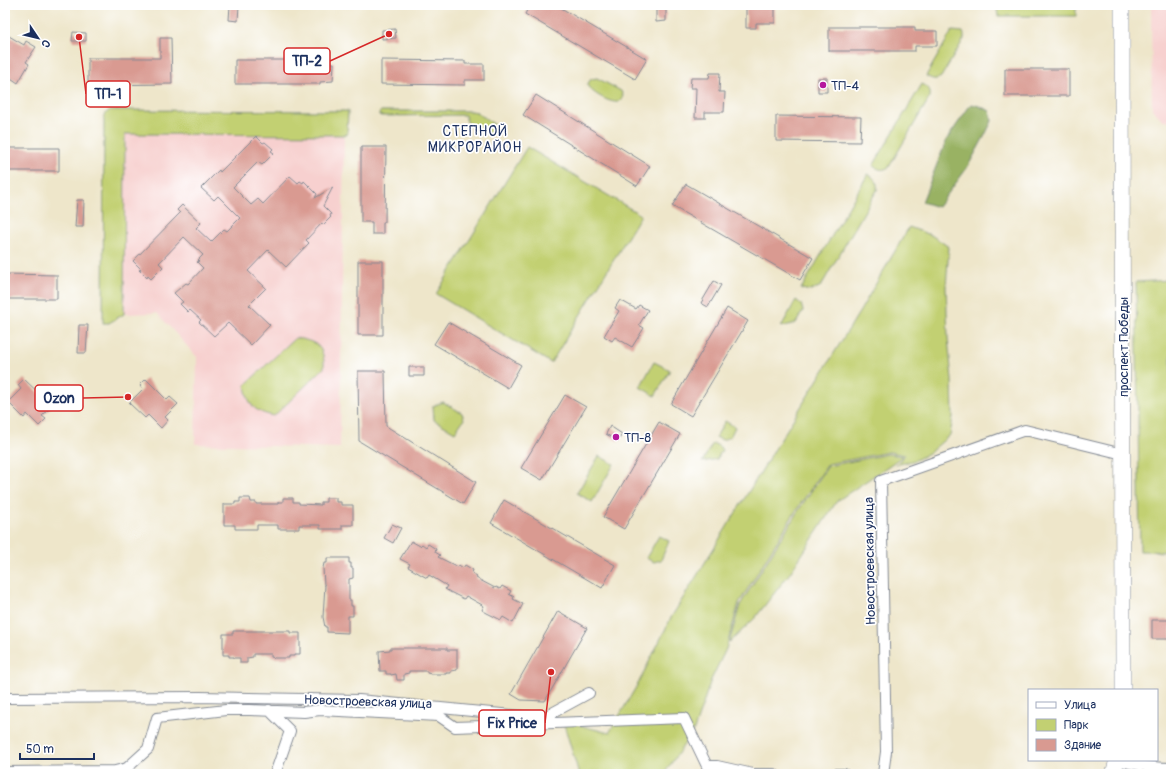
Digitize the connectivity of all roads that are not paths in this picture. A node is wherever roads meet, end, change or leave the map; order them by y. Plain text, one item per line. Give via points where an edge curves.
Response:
1 (1122, 5) edge
2 (1123, 454) junction
3 (1123, 689) edge
4 (589, 693) dead end
5 (5, 698) edge
6 (270, 710) junction
7 (1117, 761) edge
8 (1120, 761) edge
9 (1171, 768) edge
10 (705, 770) edge
11 (125, 771) edge
12 (5, 772) edge
13 (275, 774) edge
14 (774, 774) edge
15 (832, 774) edge
16 (844, 774) edge
17 (883, 774) edge
18 (1113, 774) edge

1 - 2 street, проспект Победы
2 - 3 street, проспект Победы
2 - 17 street, Новостроевская улица via 1025,430 881,481 886,752
4 - 5 street via 543,718 359,700 200,697
6 - 10 street, Новостроевская улица via 439,716 455,727 684,718
6 - 11 street, Новостроевская улица via 226,710 157,718 148,748
6 - 13 street via 290,731
7 - 18 street
8 - 9 street via 1156,768
10 - 14 street, Новостроевская улица via 716,766 753,774
11 - 12 street, Новостроевская улица
15 - 16 street

